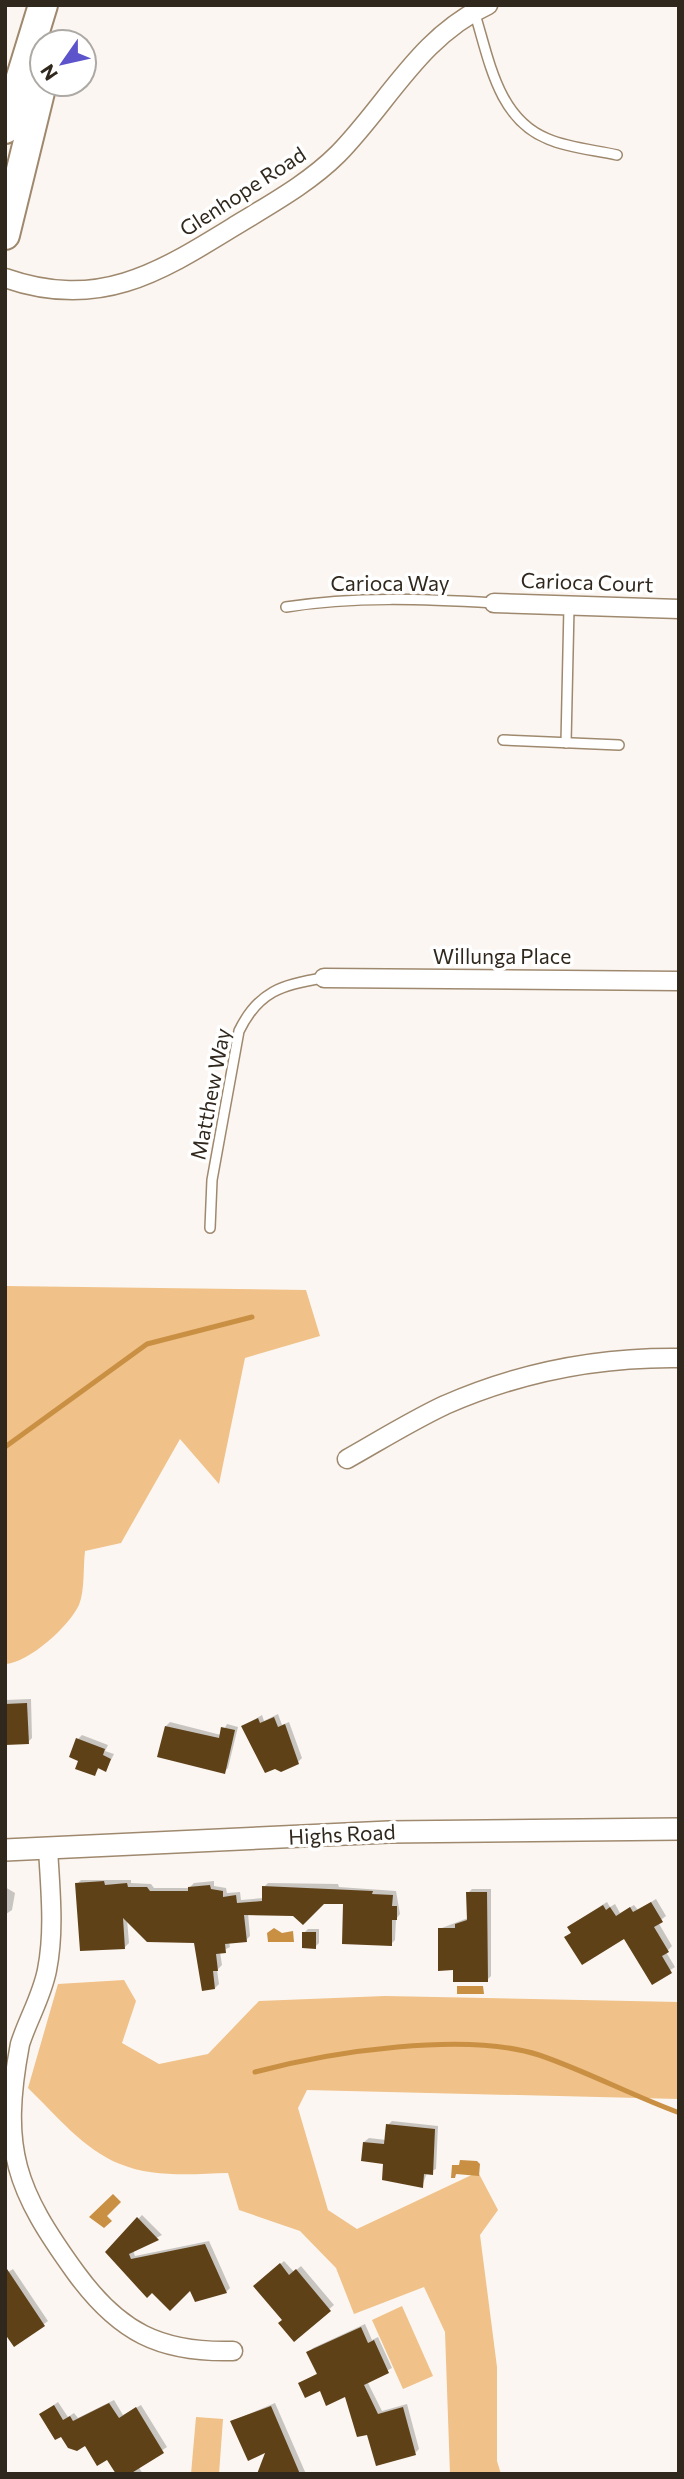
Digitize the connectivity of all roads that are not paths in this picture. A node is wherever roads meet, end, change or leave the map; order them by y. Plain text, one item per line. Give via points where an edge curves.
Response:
1 (43, 5) edge
2 (60, 5) edge
3 (481, 8) edge
4 (54, 28) edge
5 (39, 98) edge
6 (5, 129) edge
7 (617, 155) dead end
8 (5, 235) edge
9 (5, 278) edge
10 (494, 603) joint
11 (286, 607) dead end
12 (569, 607) junction
13 (679, 609) edge
14 (503, 740) dead end
15 (566, 743) junction
16 (619, 745) dead end
17 (324, 978) joint
18 (679, 981) edge
19 (210, 1228) dead end
20 (679, 1359) edge
21 (347, 1459) dead end
22 (679, 1829) edge
23 (48, 1848) junction
24 (5, 1850) edge
25 (233, 2351) dead end

1 - 6 main road
2 - 4 main road
3 - 7 lane via 503,99 514,117 548,139
3 - 9 street, Glenhope Road via 424,50 357,133 314,175 161,270 107,288 78,291
5 - 8 main road
10 - 11 lane, Carioca Way via 385,599
10 - 12 street, Carioca Court
12 - 13 street, Carioca Court
12 - 15 lane
14 - 15 lane
15 - 16 lane
17 - 18 street, Willunga Place
17 - 19 lane, Matthew Way via 280,988 260,999 239,1031 215,1159
20 - 21 street via 590,1363 526,1376 443,1406
22 - 23 street, Highs Road via 389,1832
23 - 24 street, Highs Road
23 - 25 street via 48,1969 21,2042 8,2099 9,2157 17,2185 87,2289 116,2320 139,2333 197,2352

